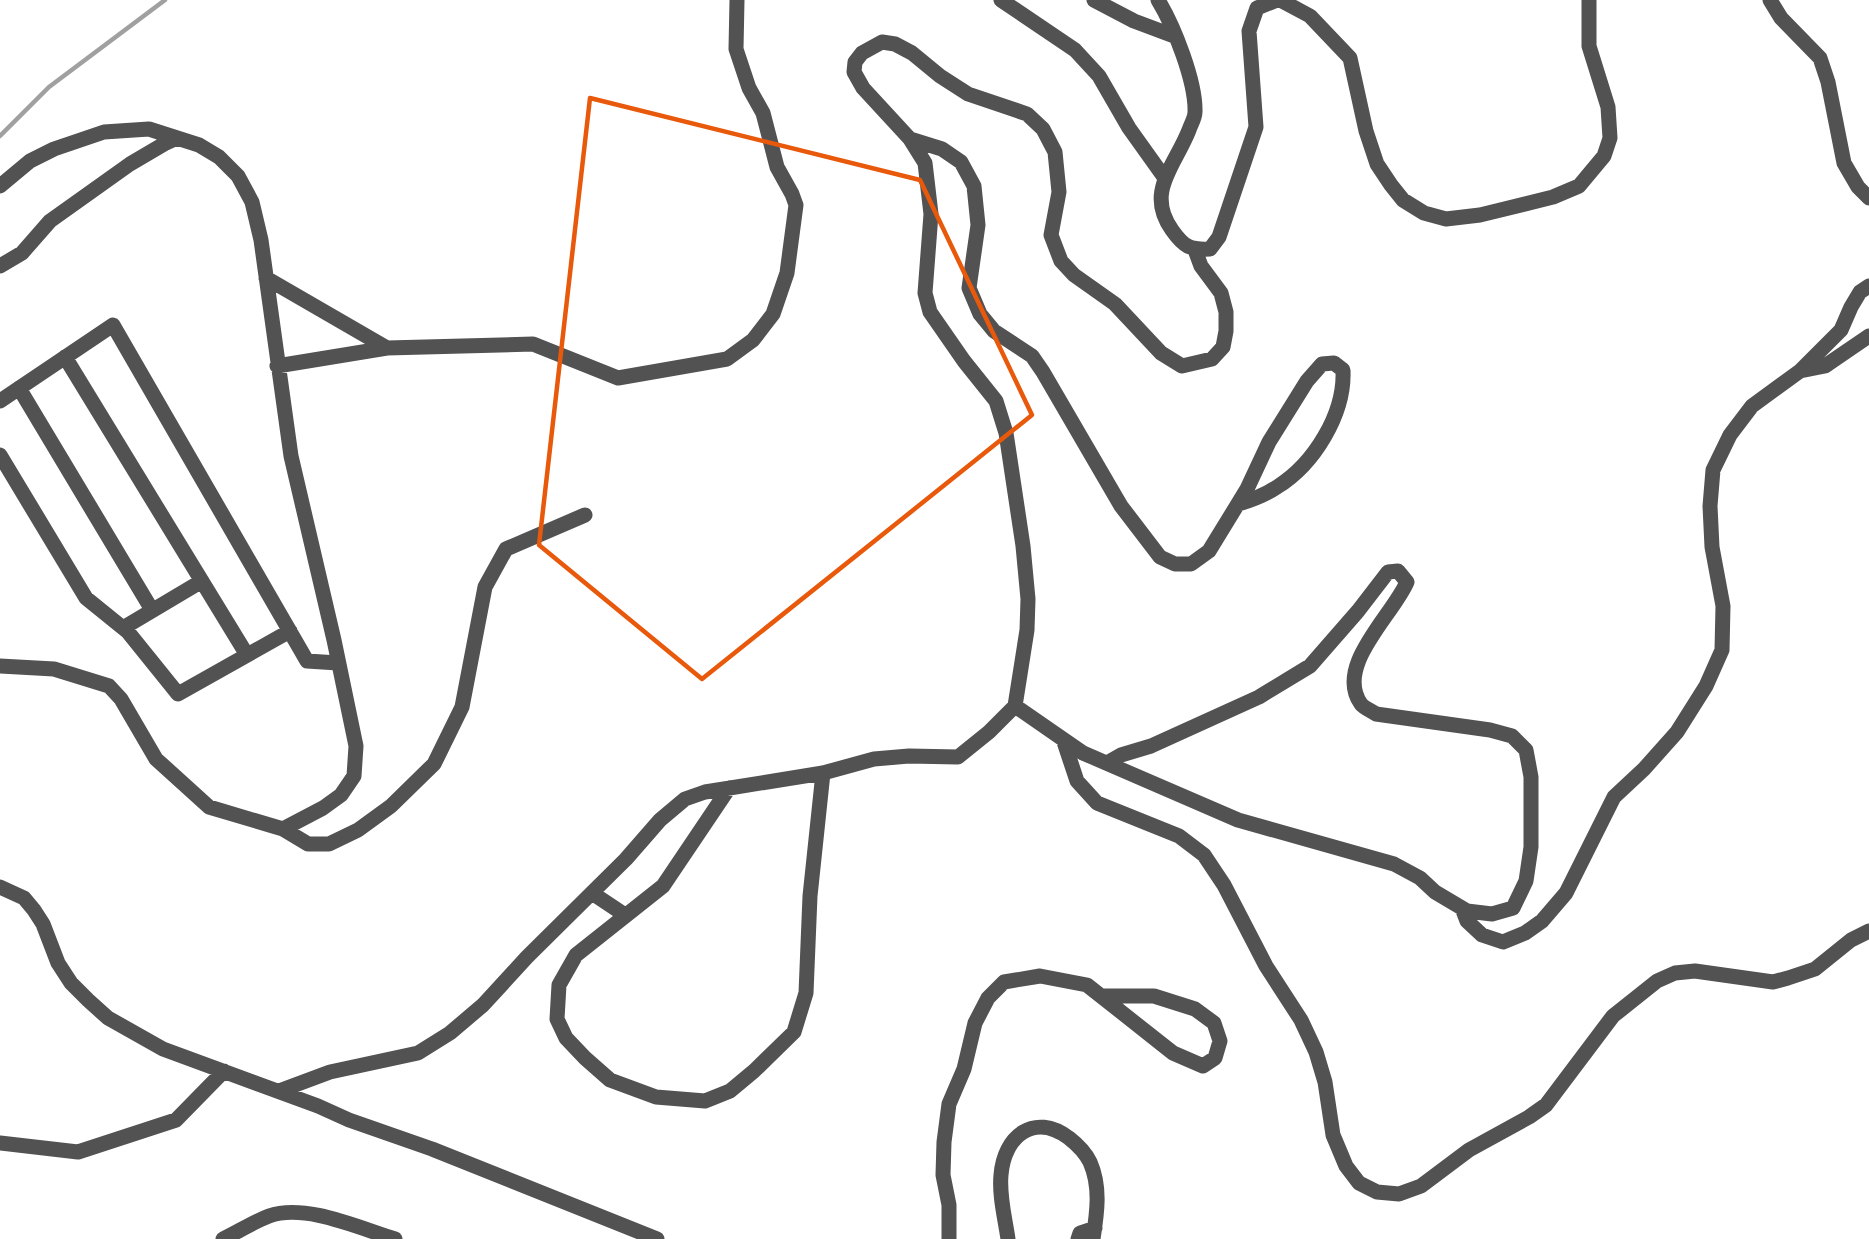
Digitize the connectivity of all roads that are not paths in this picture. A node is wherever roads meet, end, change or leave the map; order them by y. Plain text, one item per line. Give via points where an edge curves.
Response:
1 (737, 0) edge
2 (1001, 0) edge
3 (1094, 0) edge
4 (1158, 0) edge
5 (1279, 0) edge
6 (1589, 0) edge
7 (1770, 0) edge
8 (1174, 36) junction
9 (177, 138) junction
10 (910, 139) junction
11 (1164, 177) junction
12 (0, 186) edge
13 (1869, 198) edge
14 (1195, 250) junction
15 (0, 266) edge
16 (266, 278) junction
17 (1869, 286) edge
18 (1869, 336) edge
19 (387, 348) junction
20 (65, 357) junction
21 (277, 366) junction
22 (1800, 371) junction
23 (20, 388) junction
24 (0, 401) edge
25 (0, 455) edge
26 (1238, 504) junction
27 (585, 515) dead end
28 (202, 581) junction
29 (153, 610) junction
30 (123, 628) junction
31 (290, 631) junction
32 (247, 655) junction
33 (339, 663) junction
34 (0, 666) edge
35 (1015, 706) junction
36 (1063, 739) junction
37 (1107, 763) junction
38 (823, 773) junction
39 (729, 788) junction
40 (283, 829) junction
41 (0, 887) edge
42 (592, 893) junction
43 (1462, 908) junction
44 (625, 915) junction
45 (1869, 931) edge
46 (1101, 996) junction
47 (224, 1071) junction
48 (279, 1092) junction
49 (0, 1143) edge
50 (1094, 1234) edge
51 (223, 1239) edge
52 (395, 1239) edge
53 (657, 1239) edge
54 (949, 1239) edge
55 (1008, 1239) edge
56 (1078, 1239) edge

1 - 19 lane via 736,49 748,88 763,113 777,167 796,205 787,273 772,314 753,340 727,359 618,378 533,344
2 - 11 lane via 1075,50 1099,76
3 - 8 lane
4 - 8 lane
5 - 6 lane via 1310,16 1350,58 1366,131 1377,164 1391,185 1403,200 1424,213 1446,219 1570,190 1579,186 1604,156 1610,138 1608,107 1589,46
5 - 14 lane via 1257,8 1249,31 1256,127 1219,237 1210,249
7 - 13 lane via 1780,18 1820,58 1844,163
8 - 11 lane via 1193,90 1195,114
9 - 12 lane via 149,129 104,132 30,161
9 - 15 lane via 130,164 50,221 22,253
9 - 16 lane via 219,157 238,176 252,202
10 - 14 lane via 863,88 854,72 862,53 882,42 912,53 968,94 1028,114 1043,129 1055,152 1059,192 1051,236 1061,261 1115,304 1161,352 1182,366 1212,359 1223,347 1226,330 1221,293 1201,266
10 - 26 lane via 942,149 961,162 974,186 978,225 969,288 980,314 994,331 1032,356 1121,506 1160,557 1175,564 1191,564 1209,551
10 - 35 lane via 925,163 929,190 931,214 924,293 930,312 996,401 1006,433 1028,599
11 - 14 lane via 1160,197 1164,219 1180,242
16 - 19 lane
16 - 21 lane
17 - 22 lane via 1860,292 1841,330
18 - 22 lane via 1825,366
19 - 21 lane
20 - 23 lane
20 - 28 lane
20 - 31 lane via 113,325
21 - 33 lane via 291,456
22 - 43 lane via 1752,406 1730,435 1713,470 1712,547 1723,606 1722,651 1706,686 1677,732 1614,796 1566,893 1542,921 1503,942 1482,935 1467,921
23 - 24 lane
23 - 29 lane
25 - 30 lane via 86,598
26 - 26 lane via 1269,442 1307,381 1322,364 1334,363 1343,370 1344,387 1328,432 1302,466 1278,487
27 - 40 lane via 506,549 484,587 462,707 434,764 391,806 358,830 329,844 308,843
28 - 29 lane
28 - 32 lane
29 - 30 lane
30 - 32 lane via 177,694
31 - 32 lane
31 - 33 lane via 307,661
33 - 40 lane via 356,746 354,776 341,795
34 - 40 lane via 54,669 109,686 121,699 156,759 210,807
35 - 36 lane
35 - 38 lane via 958,757 874,759
36 - 37 lane
36 - 45 lane via 1077,781 1097,803 1179,836 1204,855 1316,1052 1333,1135 1346,1166 1359,1183 1377,1192 1399,1194 1421,1186 1469,1150 1546,1105 1613,1016 1657,981 1675,973 1695,971 1773,982 1815,969
37 - 43 lane via 1238,820 1394,864
37 - 43 lane via 1291,679 1310,666 1388,572 1398,571 1407,582 1401,596 1361,651 1355,689 1361,704 1376,714 1512,736 1526,750 1531,777 1531,848 1526,881 1513,908 1492,915
38 - 39 lane
38 - 44 lane via 810,896 806,993 794,1032 730,1092 705,1101 656,1097 610,1080 566,1038 557,1019 559,985 576,955
39 - 42 lane via 685,799 660,820
39 - 44 lane via 663,886
41 - 47 lane via 24,898 43,924 58,963 71,983 108,1018 163,1049
42 - 44 lane
42 - 48 lane via 483,1005 450,1033 418,1053 330,1072
46 - 46 lane via 1154,996 1195,1010 1214,1023 1220,1041 1215,1059 1203,1066 1173,1053
46 - 54 lane via 1088,985 1040,976 1004,982 988,998 975,1023 964,1069 949,1104 943,1175 949,1205
47 - 48 lane
47 - 49 lane via 176,1120 78,1152
48 - 53 lane
50 - 55 lane via 1098,1194 1089,1161 1080,1146 1047,1126 1017,1136 1004,1159 1000,1175
50 - 56 lane via 1080,1233
51 - 52 lane via 270,1216 292,1211 312,1213

